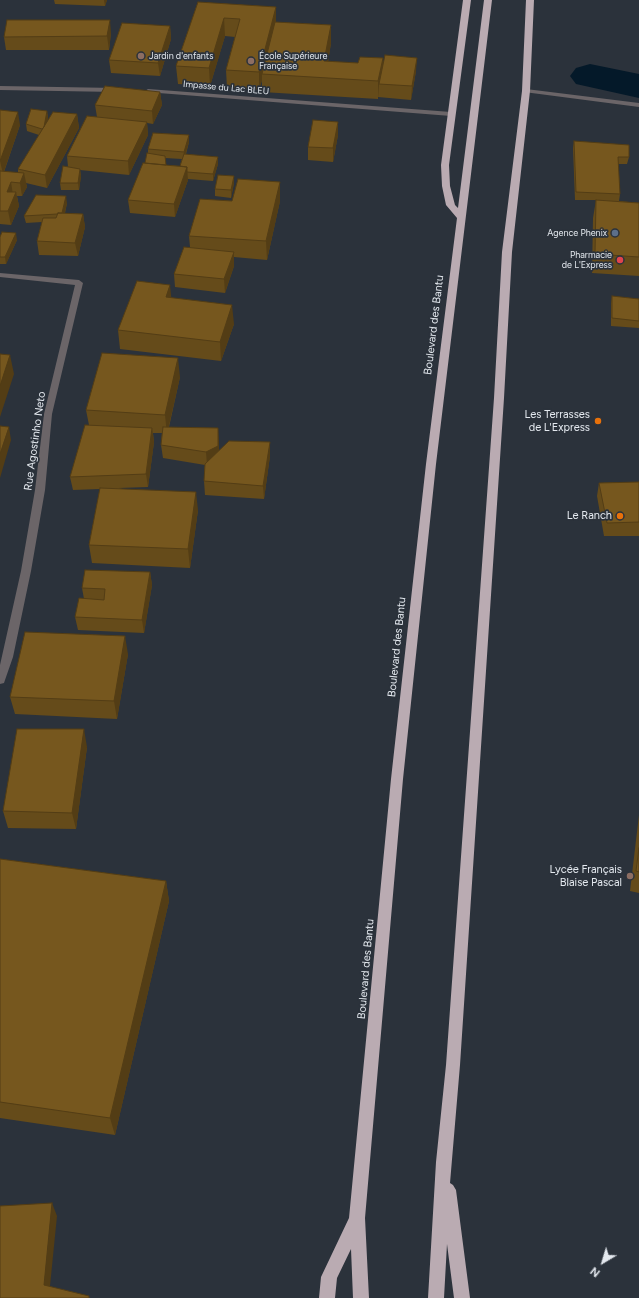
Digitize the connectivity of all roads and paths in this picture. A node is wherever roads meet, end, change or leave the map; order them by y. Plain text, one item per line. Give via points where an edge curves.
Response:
1 (467, 0) edge
2 (488, 0) edge
3 (530, 0) edge
4 (0, 88) edge
5 (122, 90) edge
6 (137, 91) edge
7 (526, 91) junction
8 (639, 105) edge
9 (451, 114) junction
10 (461, 218) junction
11 (0, 275) edge
12 (0, 680) edge
13 (444, 1162) junction
14 (357, 1218) junction
15 (328, 1298) edge
16 (361, 1298) edge
17 (436, 1298) edge
18 (462, 1298) edge

1 - 9 highway
2 - 10 highway, Boulevard des Bantu
3 - 7 highway
4 - 5 street
6 - 9 street, Impasse du Lac BLEU
7 - 8 street
7 - 13 highway via 507,252 454,1057
9 - 10 highway via 445,165 446,186 451,205
10 - 14 highway, Boulevard des Bantu via 397,779
11 - 12 street, Rue Agostinho Neto via 79,283 48,414 40,490 26,571 8,657
13 - 17 highway
13 - 18 highway
14 - 15 highway via 329,1277
14 - 16 highway, Boulevard des Bantu

